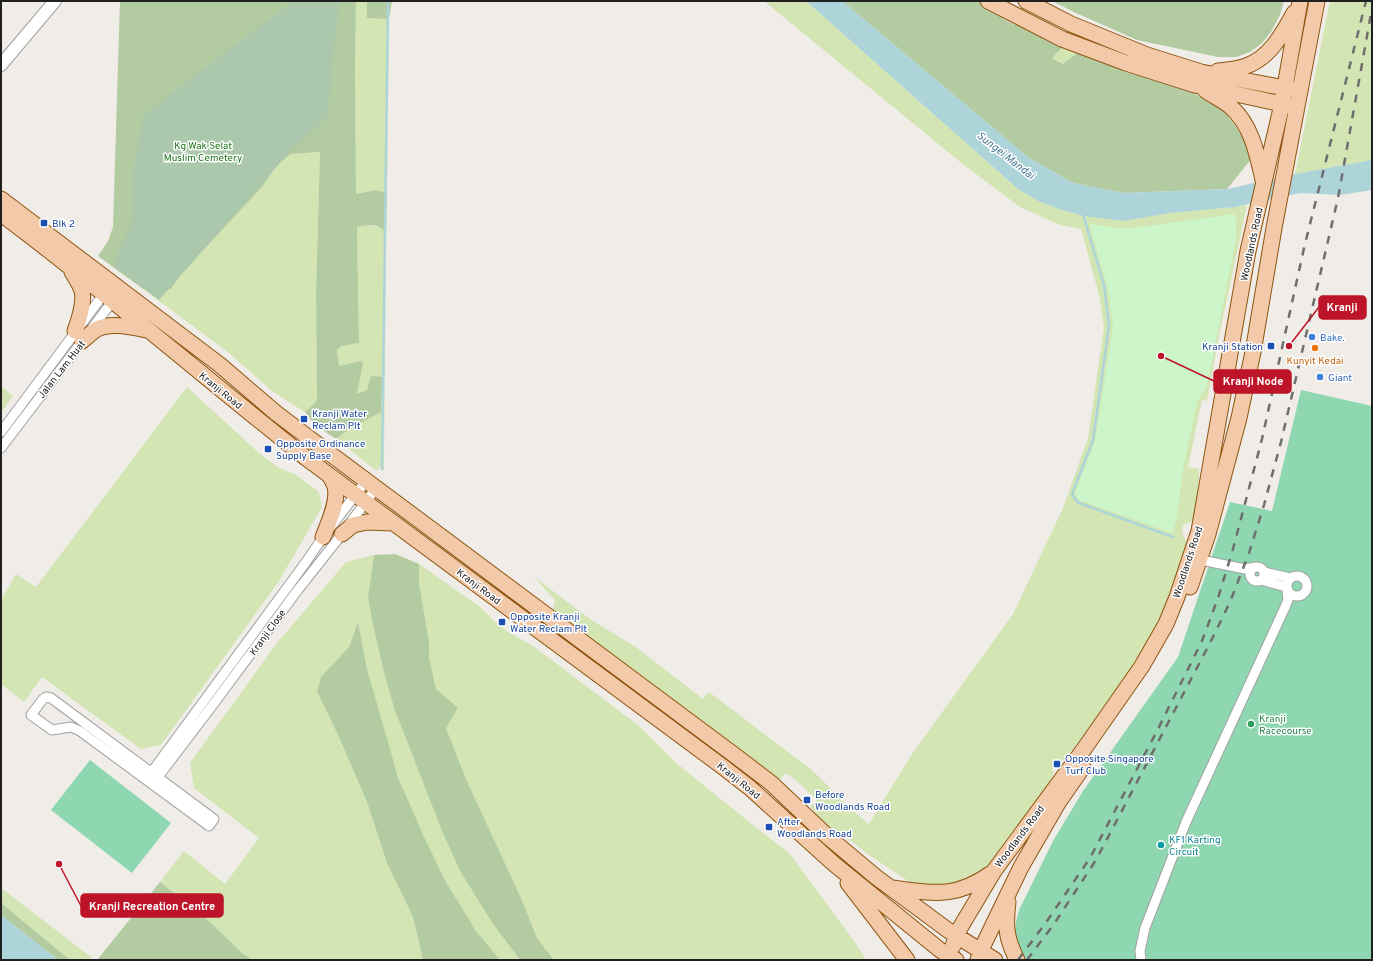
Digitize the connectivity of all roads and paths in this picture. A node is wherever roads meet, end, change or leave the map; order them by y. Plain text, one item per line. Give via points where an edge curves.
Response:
1 (55, 1) edge
2 (988, 1) edge
3 (1026, 1) edge
4 (1300, 1) edge
5 (1317, 1) edge
6 (1, 65) edge
7 (1198, 78) junction
8 (1285, 88) junction
9 (1300, 91) junction
10 (1289, 106) junction
11 (1264, 184) junction
12 (1, 199) edge
13 (1, 214) edge
14 (1271, 245) junction
15 (1248, 251) junction
16 (68, 265) junction
17 (112, 292) junction
18 (148, 330) junction
19 (79, 336) junction
20 (220, 365) junction
21 (212, 382) junction
22 (1, 432) edge
23 (1, 448) edge
24 (329, 475) junction
25 (371, 484) junction
26 (360, 498) junction
27 (393, 523) junction
28 (342, 534) junction
29 (323, 537) junction
30 (1200, 560) junction
31 (1248, 573) junction
32 (1260, 573) junction
33 (1290, 578) junction
34 (1286, 588) junction
35 (1298, 596) junction
36 (1286, 606) junction
37 (152, 778) junction
38 (834, 864) junction
39 (994, 870) junction
40 (1011, 887) junction
41 (891, 888) junction
42 (956, 936) junction
43 (979, 956) edge
44 (951, 959) edge
45 (907, 960) edge
46 (995, 960) edge
47 (1017, 960) edge
48 (1141, 960) edge

1 - 6 street
2 - 7 main road via 1062,39 1126,63
3 - 7 main road via 1071,24
4 - 7 main road via 1280,38 1259,59 1236,69
4 - 8 main road, Woodlands Road
5 - 9 main road, Woodlands Road
7 - 8 main road
7 - 10 main road
7 - 11 main road via 1245,123 1255,147
8 - 9 main road
8 - 10 main road, Woodlands Road
9 - 10 main road, Woodlands Road
10 - 11 main road, Woodlands Road
10 - 14 main road, Woodlands Road
11 - 15 main road, Woodlands Road
12 - 17 main road, Kranji Road
13 - 16 main road, Kranji Road
14 - 15 main road via 1260,238
14 - 30 main road, Woodlands Road via 1239,418
15 - 39 main road, Woodlands Road via 1199,531 1166,624 1116,704
16 - 17 main road, Kranji Road
16 - 19 main road via 82,288
17 - 18 main road, Kranji Road
17 - 19 street, Jalan Lam Huat
17 - 20 main road, Kranji Road
18 - 19 main road via 113,326
18 - 21 main road, Kranji Road
19 - 22 street, Jalan Lam Huat
19 - 23 street, Jalan Lam Huat via 42,393
20 - 21 main road
20 - 25 main road, Kranji Road via 276,413
21 - 24 main road, Kranji Road
24 - 26 main road, Kranji Road
24 - 29 main road via 335,487 336,497
25 - 26 street, Kranji Close
25 - 41 main road, Kranji Road via 771,783 827,836
26 - 27 main road, Kranji Road
26 - 28 street, Kranji Close
26 - 29 street, Kranji Close
27 - 28 main road via 367,522 353,525
27 - 38 main road, Kranji Road via 750,788
28 - 37 street, Kranji Close
29 - 37 street, Kranji Close
30 - 31 street
30 - 40 main road, Woodlands Road via 1175,627 1164,648 1058,803
31 - 32 street
31 - 32 street via 1254,580
32 - 33 street
32 - 34 street
33 - 34 street
33 - 35 street via 1299,576 1306,581 1306,590 1303,595
34 - 35 street via 1292,596
34 - 36 street
35 - 36 street
36 - 48 street via 1186,822 1145,928 1140,951
37 - 37 street via 214,819 209,826
37 - 37 street via 80,731 71,728 52,730 31,715 42,699 51,698
38 - 44 main road, Kranji Road
38 - 45 main road
39 - 41 main road via 977,883 955,891
39 - 42 main road, Woodlands Road
40 - 43 main road, Woodlands Road
40 - 47 main road via 1006,927
41 - 42 main road, Kranji Road
42 - 43 main road, Kranji Road
42 - 44 main road, Woodlands Road
43 - 46 main road, Kranji Road

